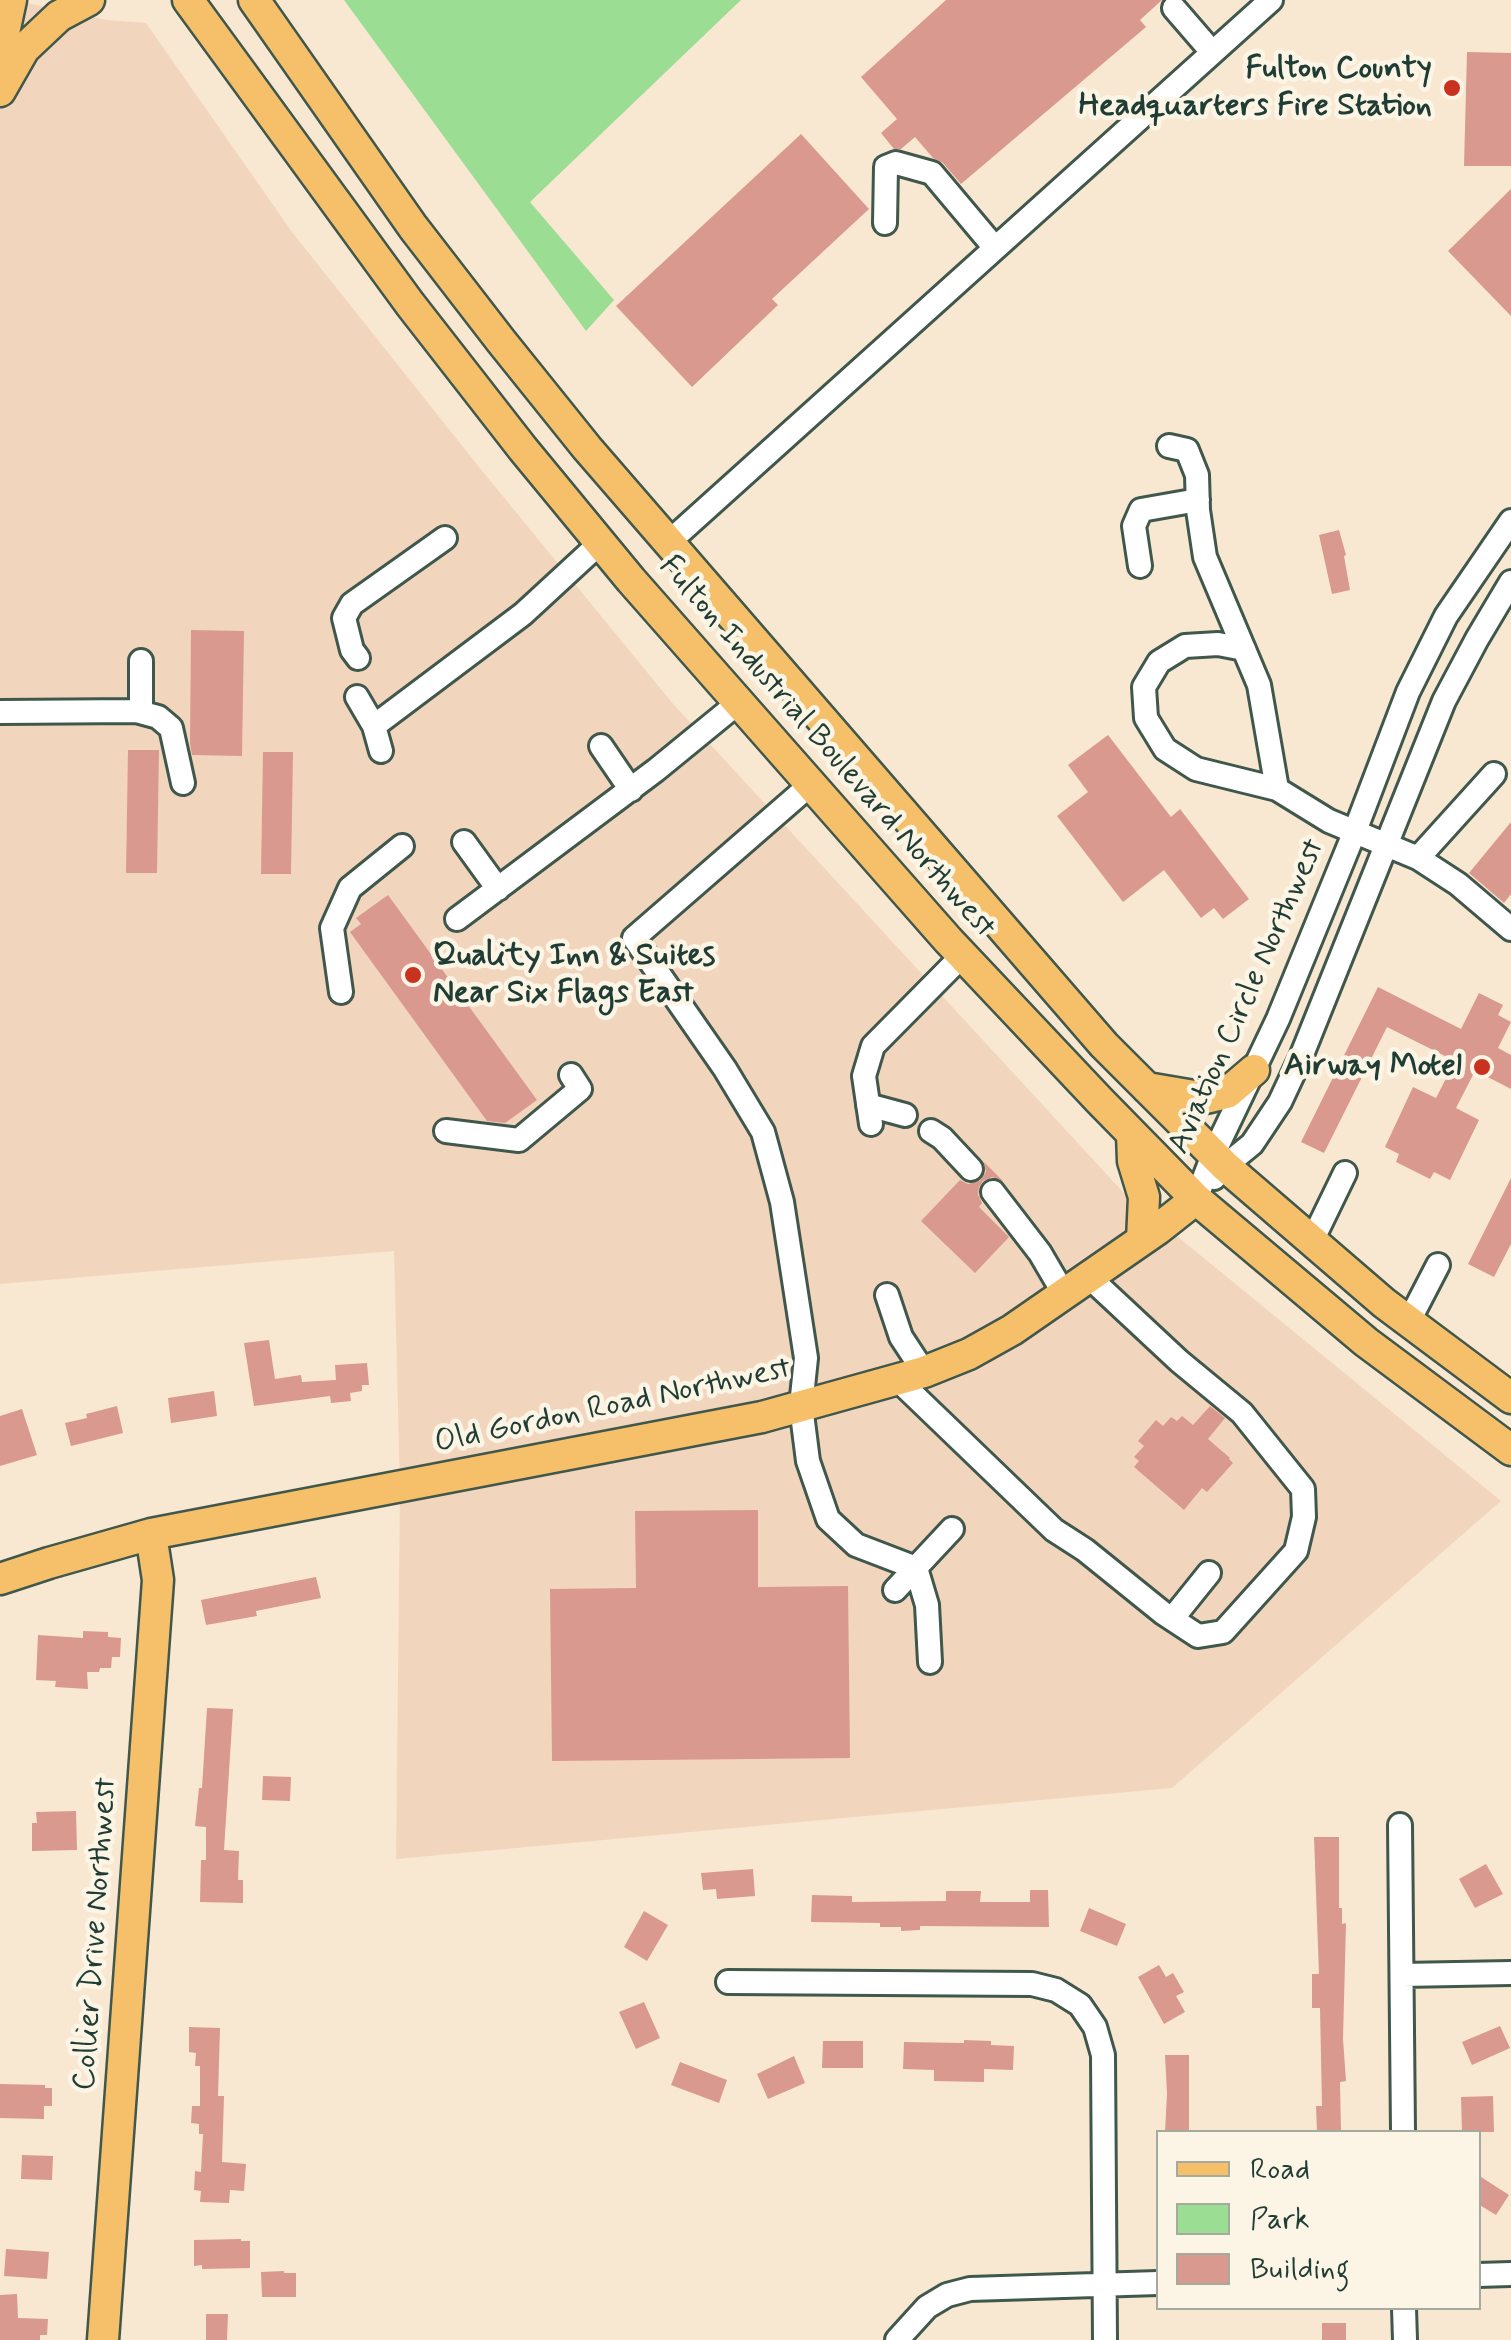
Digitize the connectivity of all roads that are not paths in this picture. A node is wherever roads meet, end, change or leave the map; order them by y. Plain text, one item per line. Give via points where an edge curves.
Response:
1 (11, 0) edge
2 (89, 0) edge
3 (254, 0) edge
4 (1270, 0) edge
5 (183, 2) edge
6 (1174, 8) dead end
7 (0, 52) edge
8 (1212, 52) junction
9 (0, 92) edge
10 (885, 223) dead end
11 (995, 248) junction
12 (1169, 446) dead end
13 (1198, 500) junction
14 (1508, 532) edge
15 (445, 538) dead end
16 (669, 542) junction
17 (600, 543) junction
18 (1140, 566) dead end
19 (1511, 582) edge
20 (1244, 649) junction
21 (358, 658) dead end
22 (141, 660) dead end
23 (357, 696) dead end
24 (738, 703) junction
25 (0, 712) edge
26 (142, 712) junction
27 (374, 726) junction
28 (601, 746) dead end
29 (381, 752) dead end
30 (1494, 774) dead end
31 (182, 783) dead end
32 (810, 785) junction
33 (1277, 789) junction
34 (631, 790) junction
35 (1355, 831) junction
36 (464, 842) dead end
37 (1385, 843) junction
38 (402, 846) dead end
39 (1418, 858) junction
40 (498, 889) junction
41 (457, 920) dead end
42 (1511, 929) edge
43 (962, 956) junction
44 (341, 992) dead end
45 (1254, 1070) junction
46 (571, 1075) dead end
47 (1147, 1088) junction
48 (905, 1116) dead end
49 (446, 1130) dead end
50 (931, 1131) dead end
51 (1132, 1134) junction
52 (1219, 1161) junction
53 (971, 1168) dead end
54 (1345, 1174) dead end
55 (993, 1192) dead end
56 (1196, 1199) junction
57 (1142, 1240) junction
58 (1312, 1241) junction
59 (1438, 1265) dead end
60 (1076, 1286) junction
61 (887, 1296) dead end
62 (1409, 1322) junction
63 (910, 1376) junction
64 (1511, 1398) edge
65 (802, 1406) junction
66 (1511, 1450) edge
67 (952, 1529) dead end
68 (151, 1534) junction
69 (916, 1568) junction
70 (1209, 1573) dead end
71 (0, 1580) edge
72 (895, 1590) dead end
73 (1172, 1619) junction
74 (930, 1662) dead end
75 (1400, 1826) dead end
76 (1511, 1973) edge
77 (1402, 1975) junction
78 (728, 1982) dead end
79 (1403, 2130) edge
80 (1481, 2274) edge
81 (1511, 2274) edge
82 (1156, 2283) edge
83 (1104, 2284) junction
84 (1404, 2310) edge
85 (102, 2340) edge
86 (897, 2340) edge
87 (1105, 2340) edge
88 (1405, 2340) edge

1 - 7 main road
2 - 9 main road via 59,16 24,50
3 - 16 main road, Fulton Industrial Boulevard Northwest via 413,227
4 - 8 street
5 - 17 main road, Fulton Industrial Boulevard Northwest
6 - 8 street
8 - 11 street
10 - 11 street via 886,168 896,162 932,173
11 - 16 street
12 - 13 street via 1187,450
13 - 18 street via 1140,510 1134,526
13 - 20 street via 1205,557
14 - 35 street, Aviation Circle Northwest via 1446,616 1408,692
15 - 21 street via 352,604 344,618
16 - 47 main road, Fulton Industrial Boulevard Northwest
17 - 24 main road, Fulton Industrial Boulevard Northwest
17 - 27 street via 523,614
19 - 37 street, Aviation Circle Northwest via 1444,701
20 - 33 street via 1259,686
20 - 33 street via 1185,646 1159,662 1144,688 1146,718 1165,749 1196,769
22 - 26 street
23 - 27 street
24 - 32 main road, Fulton Industrial Boulevard Northwest
24 - 34 street
25 - 26 street
26 - 31 street via 171,728
27 - 29 street
28 - 34 street
30 - 39 street
32 - 43 main road, Fulton Industrial Boulevard Northwest
32 - 65 street via 634,938 763,1132 782,1202 806,1358
33 - 35 street
34 - 40 street
35 - 37 street
35 - 45 street, Aviation Circle Northwest
36 - 40 street
37 - 39 street
37 - 52 street, Aviation Circle Northwest via 1280,1102 1252,1144
38 - 44 street via 350,888 332,928
39 - 42 street
40 - 41 street
43 - 48 street via 874,1046 864,1076 869,1114
43 - 51 main road, Fulton Industrial Boulevard Northwest
45 - 47 main road via 1227,1093 1206,1098
45 - 52 street, Aviation Circle Northwest
46 - 49 street via 580,1089 519,1140
47 - 52 main road, Fulton Industrial Boulevard Northwest
50 - 53 street
51 - 56 main road, Fulton Industrial Boulevard Northwest
51 - 57 main road via 1144,1197
52 - 56 street, Aviation Circle Northwest
52 - 58 main road, Fulton Industrial Boulevard Northwest
54 - 58 street
55 - 60 street via 1040,1253
56 - 57 main road, Old Gordon Road Northwest
56 - 66 main road, Fulton Industrial Boulevard Northwest via 1366,1342
57 - 60 main road, Old Gordon Road Northwest
58 - 62 main road, Fulton Industrial Boulevard Northwest
59 - 62 street
60 - 63 main road, Old Gordon Road Northwest via 970,1354
60 - 73 street via 1242,1413 1303,1489 1296,1551 1223,1632 1198,1636
61 - 63 street
62 - 64 main road, Fulton Industrial Boulevard Northwest
63 - 65 main road, Old Gordon Road Northwest
63 - 73 street via 1054,1530
65 - 68 main road, Old Gordon Road Northwest
65 - 69 street via 808,1460 828,1520 856,1544
67 - 69 street
68 - 71 main road, Old Gordon Road Northwest
68 - 85 main road, Collier Drive Northwest via 158,1580
69 - 72 street
69 - 74 street via 927,1604
70 - 73 street
75 - 77 street
76 - 77 street
77 - 79 street
78 - 83 street via 1032,1984 1080,2005 1096,2027 1102,2055
80 - 81 street
82 - 83 street
83 - 86 street via 970,2288 927,2307
83 - 87 street
84 - 88 street

